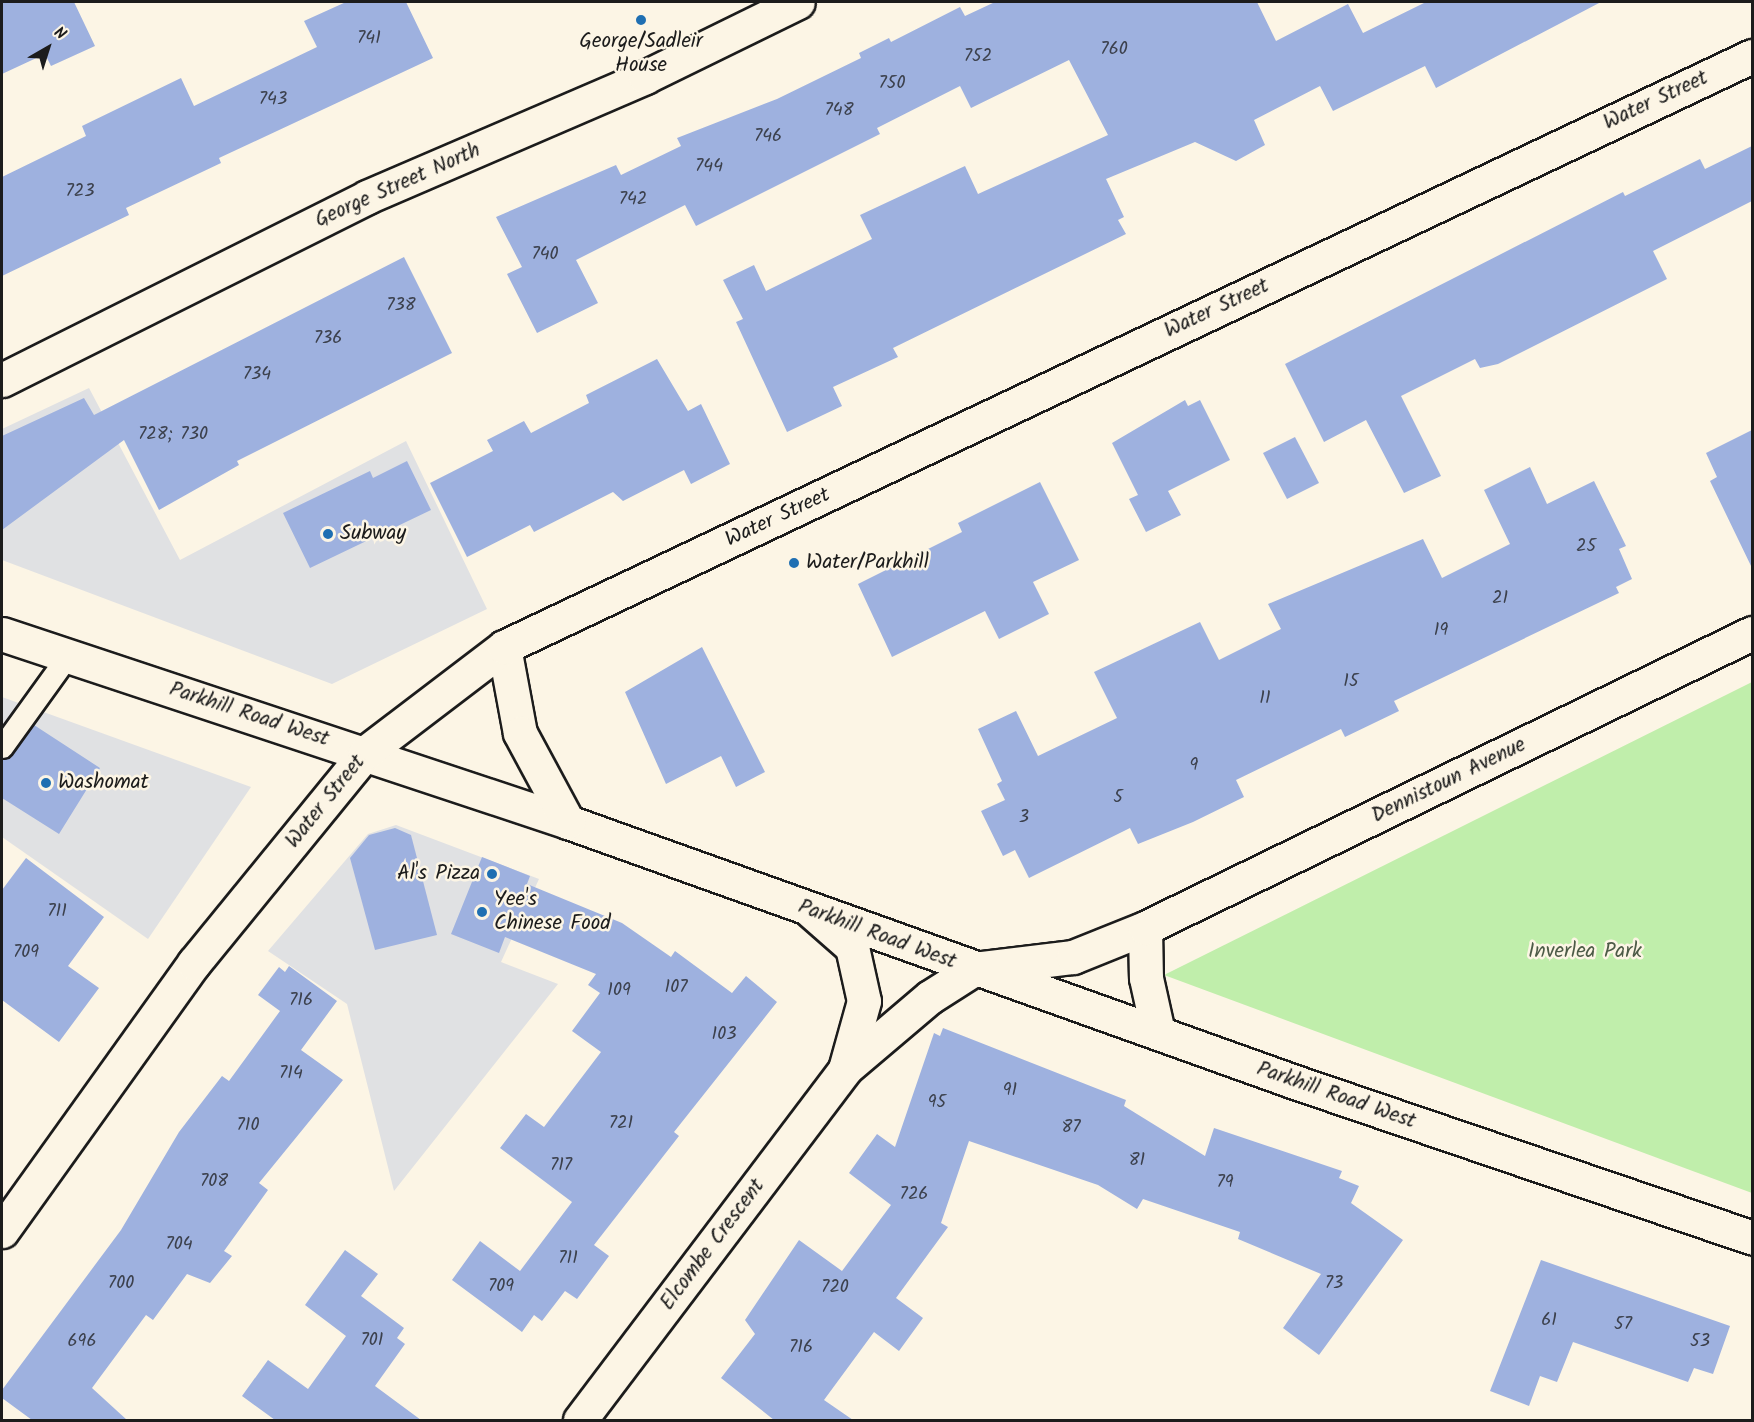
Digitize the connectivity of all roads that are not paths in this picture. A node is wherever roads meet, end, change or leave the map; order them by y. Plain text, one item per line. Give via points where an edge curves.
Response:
1 (798, 2) edge
2 (1752, 56) edge
3 (2, 380) edge
4 (1752, 633) edge
5 (2, 634) edge
6 (504, 647) junction
7 (67, 657) junction
8 (2, 747) edge
9 (365, 753) junction
10 (568, 822) junction
11 (811, 911) junction
12 (1145, 928) junction
13 (974, 969) junction
14 (1158, 1032) junction
15 (845, 1069) junction
16 (2, 1231) edge
17 (1752, 1238) edge
18 (580, 1420) edge

1 - 3 main road, George Street North via 645,77 368,197
2 - 6 main road, Water Street
4 - 12 main road, Dennistoun Avenue
5 - 7 main road, Parkhill Road West
6 - 9 main road, Water Street
6 - 10 main road via 520,733
7 - 8 lane
7 - 9 main road, Parkhill Road West
9 - 10 main road, Parkhill Road West
9 - 16 main road, Water Street via 194,963
10 - 11 main road, Parkhill Road West
11 - 13 main road, Parkhill Road West
11 - 15 main road, Elcombe Crescent via 852,948 864,1001
12 - 13 main road, Dennistoun Avenue via 1073,957
12 - 14 main road via 1146,978
13 - 14 main road, Parkhill Road West
13 - 15 main road, Elcombe Crescent via 930,997
14 - 17 main road, Parkhill Road West
15 - 18 main road, Elcombe Crescent

